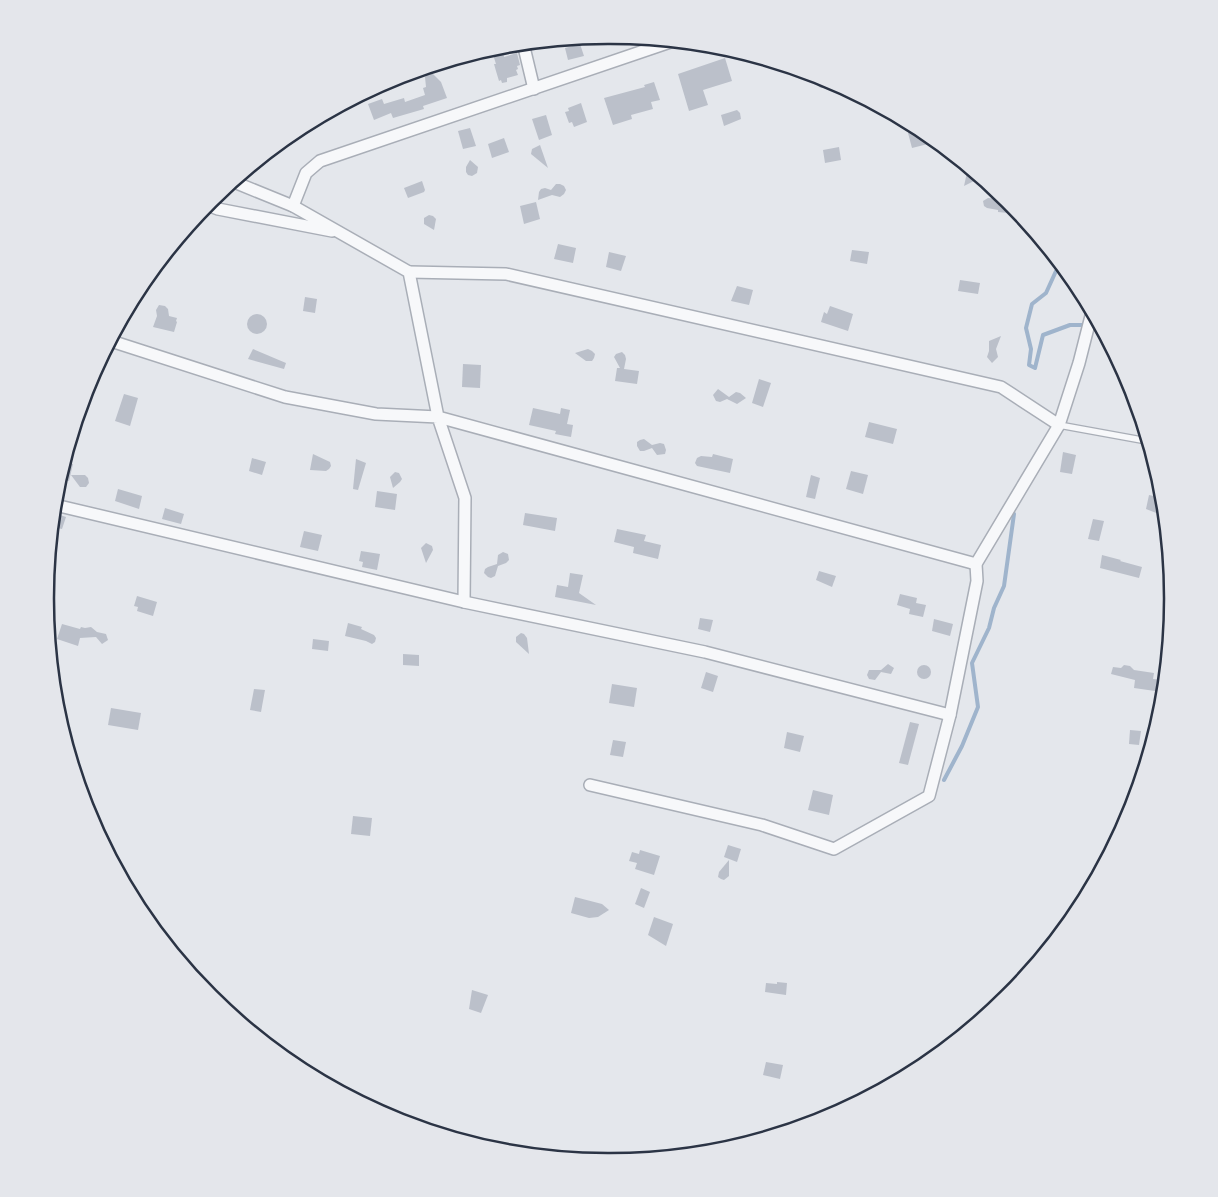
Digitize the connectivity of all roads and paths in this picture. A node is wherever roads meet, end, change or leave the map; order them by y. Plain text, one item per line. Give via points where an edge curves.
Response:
1 (658, 46) edge
2 (524, 50) edge
3 (534, 89) junction
4 (240, 184) edge
5 (293, 206) junction
6 (215, 208) edge
7 (341, 233) junction
8 (409, 272) junction
9 (1089, 322) edge
10 (117, 343) edge
11 (438, 418) junction
12 (1059, 425) junction
13 (1140, 440) edge
14 (62, 507) edge
15 (976, 564) junction
16 (464, 602) junction
17 (950, 715) junction
18 (590, 785) dead end

1 - 3 street
2 - 3 street
3 - 5 street via 320,161 306,173
4 - 5 street
5 - 7 street
6 - 7 street
7 - 8 street
8 - 11 street
8 - 12 street via 506,274 1001,387
9 - 12 street
10 - 11 street via 286,397 376,414
11 - 15 street
11 - 16 street via 465,498
12 - 13 lane
12 - 15 street
14 - 16 street
15 - 17 street via 977,581
16 - 17 street via 705,652
17 - 18 street via 928,796 834,849 762,824

